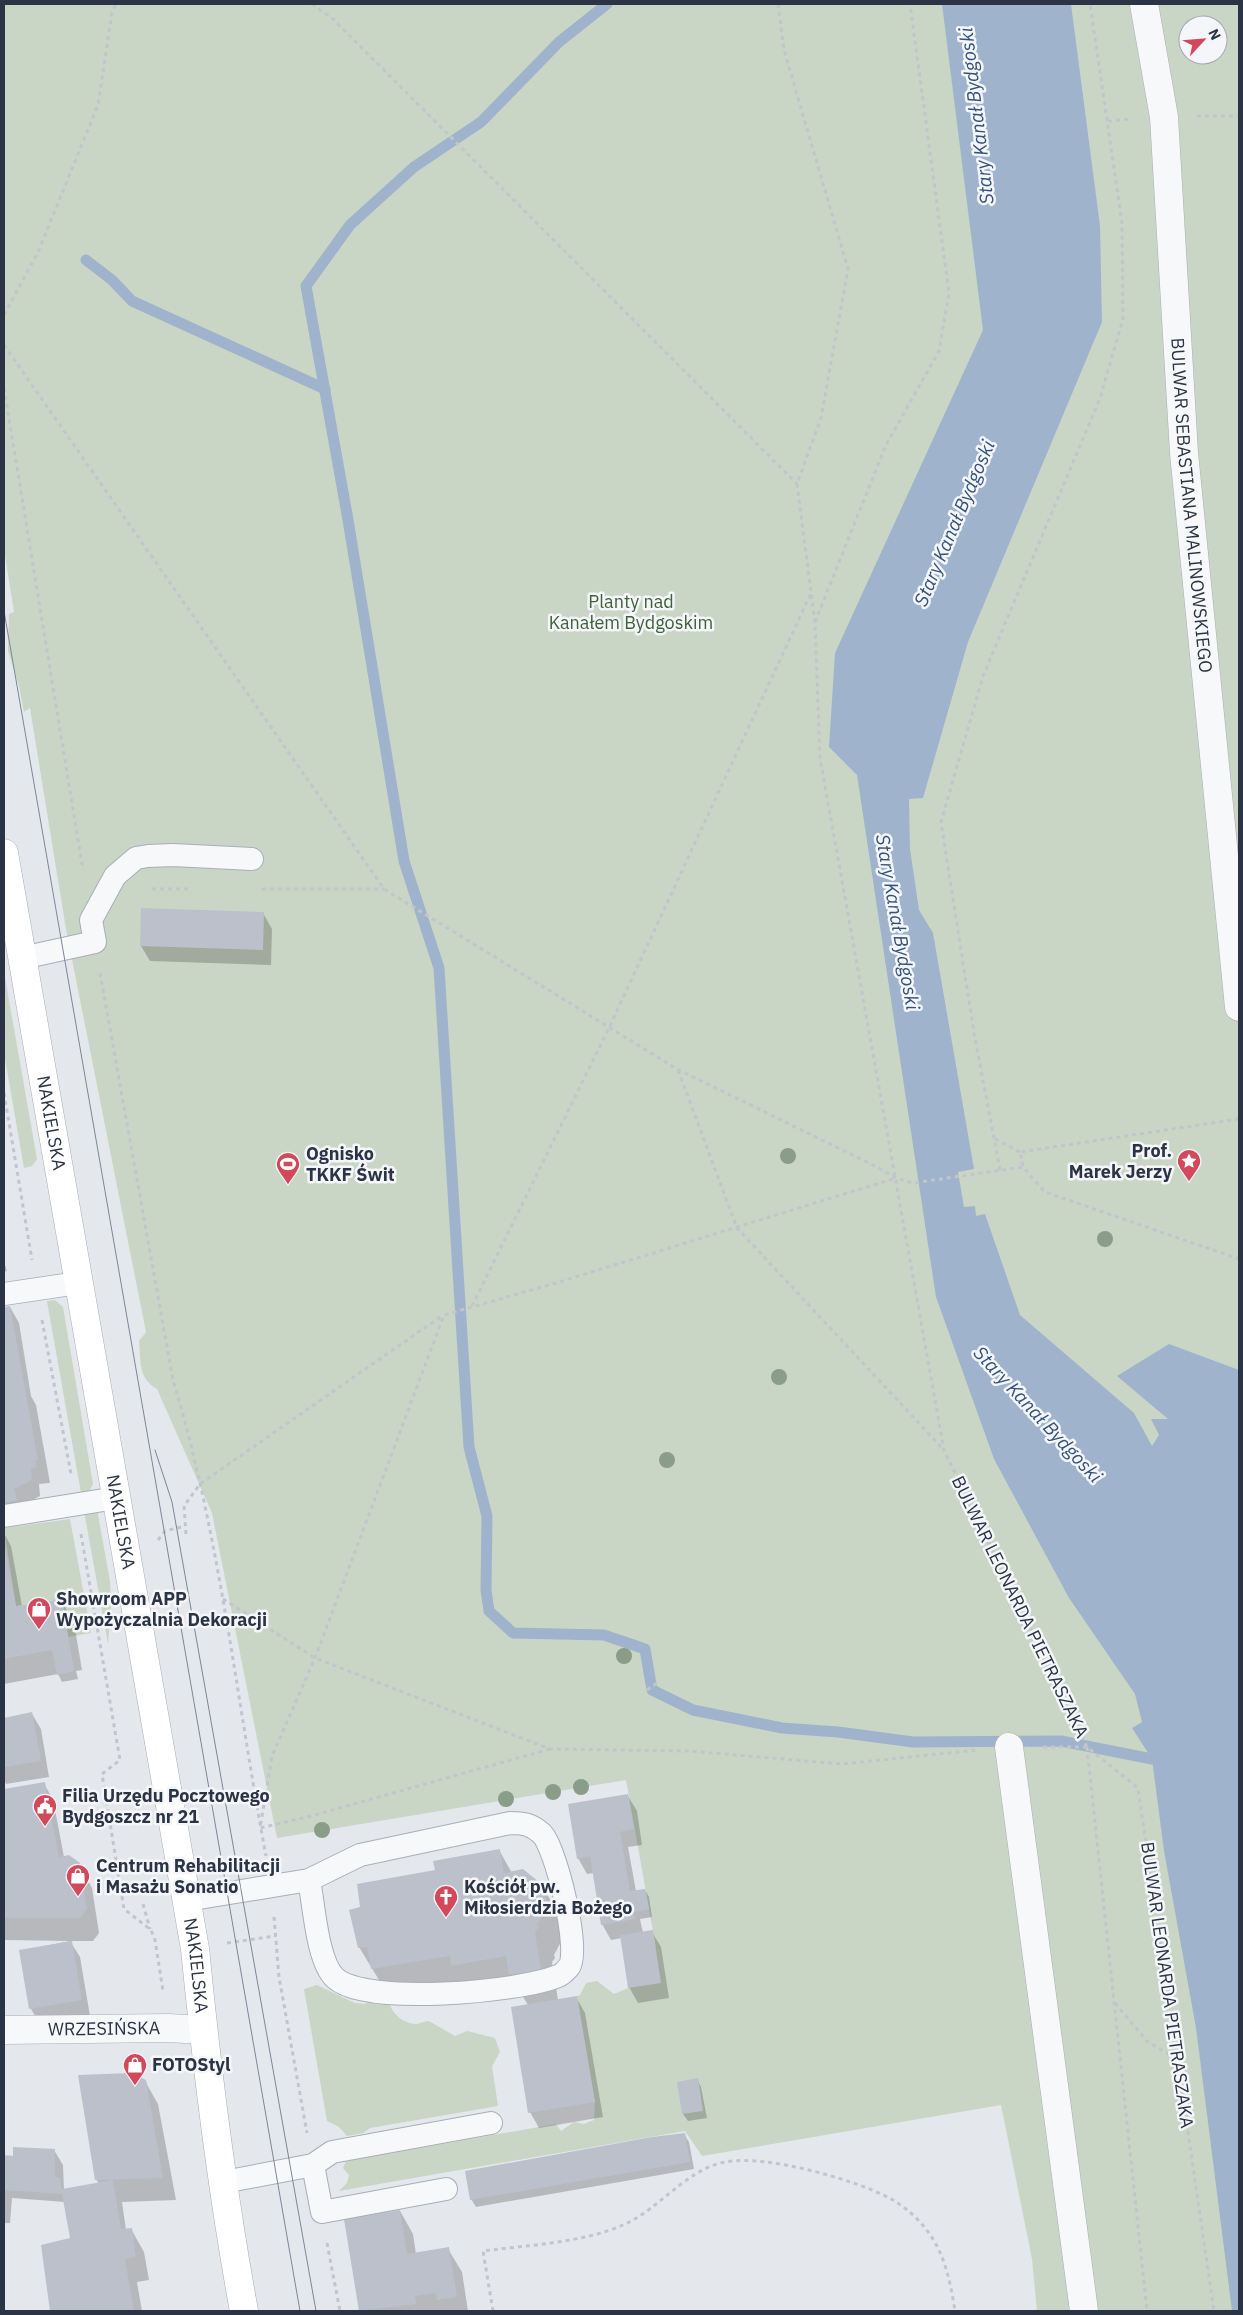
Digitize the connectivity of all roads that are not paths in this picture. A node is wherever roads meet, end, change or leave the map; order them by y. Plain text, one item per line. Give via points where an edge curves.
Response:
1 (1144, 4) edge
2 (4, 853) edge
3 (252, 859) dead end
4 (9, 913) edge
5 (22, 958) junction
6 (1239, 1007) edge
7 (78, 1283) junction
8 (4, 1294) edge
9 (116, 1498) junction
10 (4, 1516) edge
11 (1009, 1747) road end
12 (309, 1880) junction
13 (187, 1900) junction
14 (4, 2030) edge
15 (203, 2030) junction
16 (490, 2123) dead end
17 (313, 2165) junction
18 (224, 2182) junction
19 (446, 2189) dead end
20 (244, 2311) edge
21 (1084, 2311) edge

1 - 6 street, BULWAR SEBASTIANA MALINOWSKIEGO via 1164,117 1184,453
2 - 4 main road, NAKIELSKA
3 - 5 lane via 173,855 136,858 115,876 91,920 95,942
4 - 5 main road, NAKIELSKA
5 - 7 main road, NAKIELSKA
7 - 8 lane
7 - 9 main road, NAKIELSKA
9 - 10 lane
9 - 13 main road, NAKIELSKA
11 - 21 street
12 - 12 lane via 360,1855 526,1823 543,1834 558,1870 571,1933 571,1965 560,1976 490,1990 417,1995 353,1988 335,1978 323,1958
12 - 13 lane
13 - 15 main road, NAKIELSKA
14 - 15 street, WRZESIŃSKA
15 - 18 main road, NAKIELSKA
16 - 17 lane via 332,2152
17 - 18 lane
17 - 19 lane via 322,2212
18 - 20 main road, NAKIELSKA

